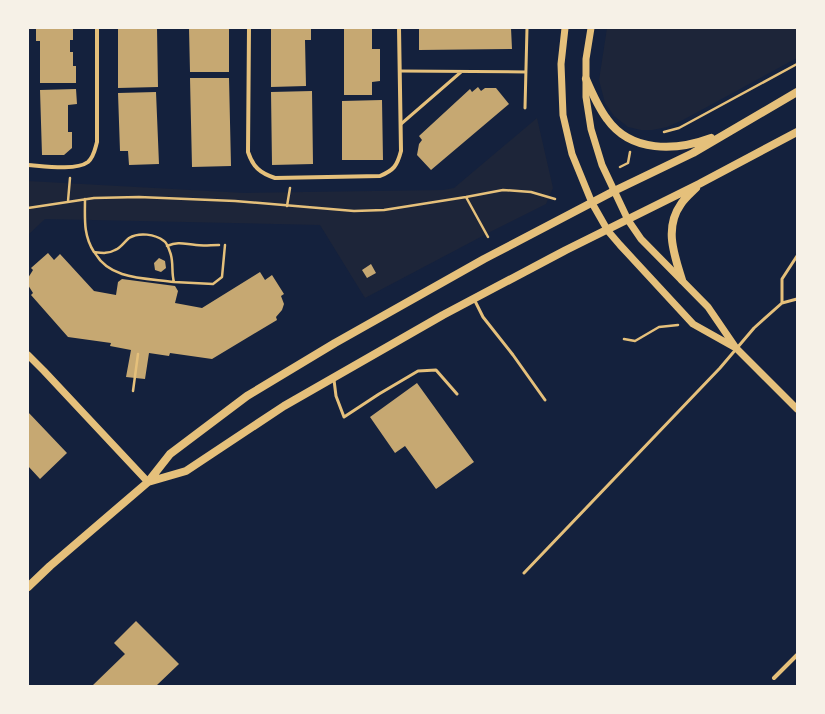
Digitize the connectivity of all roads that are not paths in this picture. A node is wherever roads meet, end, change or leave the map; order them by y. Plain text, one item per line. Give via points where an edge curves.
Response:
1 (97, 28) edge
2 (249, 28) edge
3 (399, 28) edge
4 (527, 28) edge
5 (565, 28) edge
6 (591, 28) edge
7 (400, 71) junction
8 (461, 72) junction
9 (526, 72) junction
10 (586, 79) junction
11 (797, 92) edge
12 (525, 108) dead end
13 (401, 124) junction
14 (743, 124) junction
15 (797, 132) edge
16 (28, 166) edge
17 (699, 184) junction
18 (614, 191) junction
19 (592, 203) junction
20 (628, 220) junction
21 (608, 231) junction
22 (797, 256) edge
23 (682, 280) junction
24 (474, 299) junction
25 (797, 300) edge
26 (782, 303) junction
27 (736, 348) junction
28 (28, 355) edge
29 (334, 378) junction
30 (457, 394) dead end
31 (545, 400) dead end
32 (797, 408) edge
33 (148, 482) junction
34 (524, 573) dead end
35 (28, 587) edge
36 (797, 655) edge
37 (774, 678) dead end

1 - 16 street via 97,142 94,153 88,162 76,167
2 - 13 street via 248,152 251,162 263,174 275,178 380,176 392,171 398,162 401,151
3 - 7 street
4 - 9 lane
5 - 19 street via 561,64 562,115 572,154
6 - 10 street
7 - 8 lane
7 - 13 street
8 - 9 lane
8 - 13 lane
9 - 12 lane
10 - 14 main road via 608,121 626,136 649,145 677,147 695,144
10 - 18 street via 591,129 602,165
11 - 14 main road
14 - 18 main road via 693,153
15 - 17 main road
17 - 20 main road
17 - 23 main road via 675,214 670,233
18 - 19 main road
18 - 20 street
19 - 21 street
19 - 33 main road via 477,263 247,396 170,454
20 - 21 main road
20 - 23 street via 641,239
21 - 24 main road via 566,250
21 - 27 street via 693,324
22 - 26 lane via 782,280
23 - 27 street via 708,307
24 - 29 main road
24 - 31 lane via 483,317
25 - 26 lane
26 - 27 lane
27 - 32 street
27 - 34 lane via 720,368
28 - 33 street
29 - 30 lane via 336,396 344,417 418,371 436,370
29 - 33 main road via 284,406 186,471
33 - 35 main road
36 - 37 street

